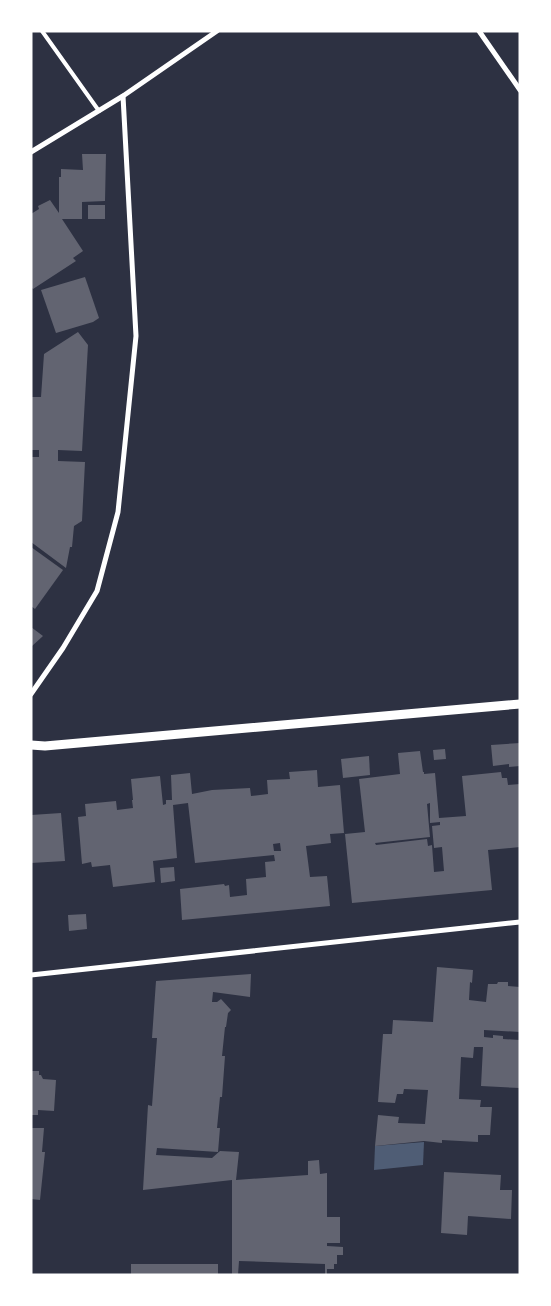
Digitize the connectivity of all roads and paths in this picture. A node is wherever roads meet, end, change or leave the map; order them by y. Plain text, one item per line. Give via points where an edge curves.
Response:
1 (42, 31) edge
2 (217, 31) edge
3 (479, 31) edge
4 (520, 90) edge
5 (123, 96) junction
6 (99, 111) junction
7 (31, 152) edge
8 (31, 694) edge
9 (520, 704) edge
10 (31, 745) edge
11 (520, 922) edge
12 (31, 975) edge

1 - 6 lane
2 - 5 street
3 - 4 street
5 - 6 street
5 - 8 street via 136,336 118,512 97,591 64,648
6 - 7 street
9 - 10 street
11 - 12 street

